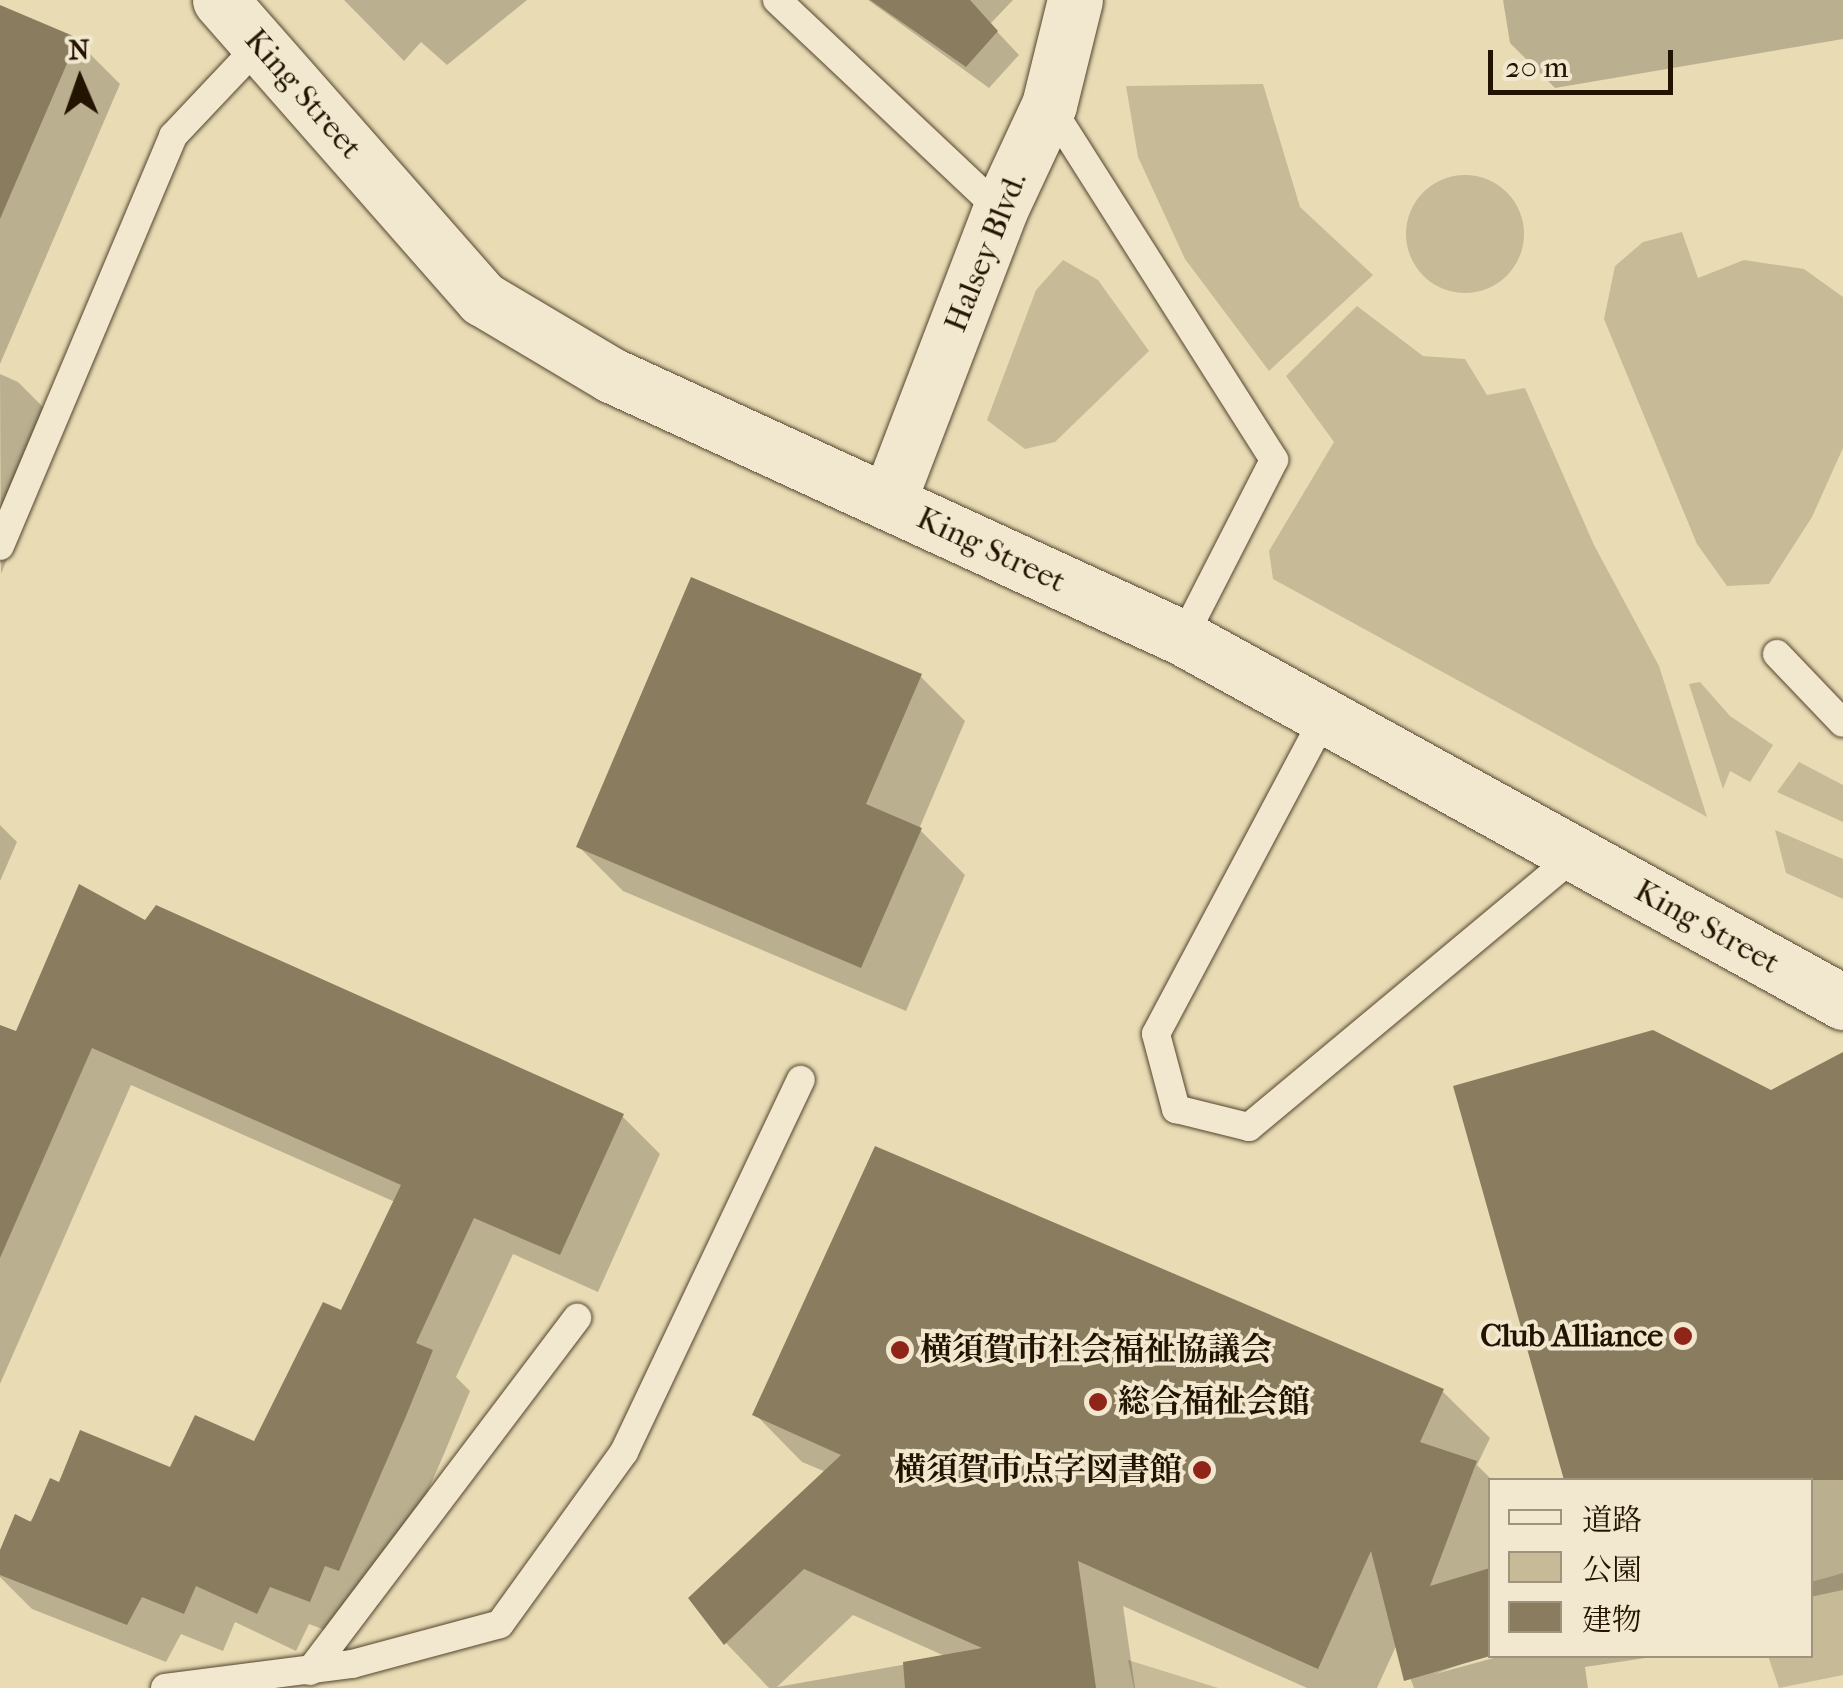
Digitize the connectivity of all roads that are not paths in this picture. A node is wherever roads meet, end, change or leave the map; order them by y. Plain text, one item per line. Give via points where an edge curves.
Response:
1 (220, 0) edge
2 (777, 0) edge
3 (1074, 0) edge
4 (259, 44) junction
5 (1049, 105) junction
6 (1000, 210) junction
7 (888, 502) junction
8 (0, 546) edge
9 (1183, 638) junction
10 (1777, 654) dead end
11 (1324, 716) junction
12 (1843, 723) edge
13 (1576, 855) junction
14 (1843, 1002) edge
15 (801, 1080) dead end
16 (577, 1318) dead end
17 (310, 1671) junction
18 (354, 1676) edge
19 (165, 1688) edge

1 - 4 street, King Street
2 - 6 lane
3 - 5 street, Halsey Blvd.
4 - 7 street, King Street via 483,299 611,374
4 - 8 lane via 174,136
5 - 6 street, Halsey Blvd.
5 - 9 lane via 1274,460
6 - 7 street, Halsey Blvd.
7 - 9 street, King Street
9 - 11 street, King Street
10 - 12 lane
11 - 13 street, King Street
11 - 13 lane via 1156,1034 1176,1109 1249,1127
13 - 14 street, King Street
15 - 18 lane via 624,1452 500,1624
16 - 17 lane
17 - 18 lane
17 - 19 lane

